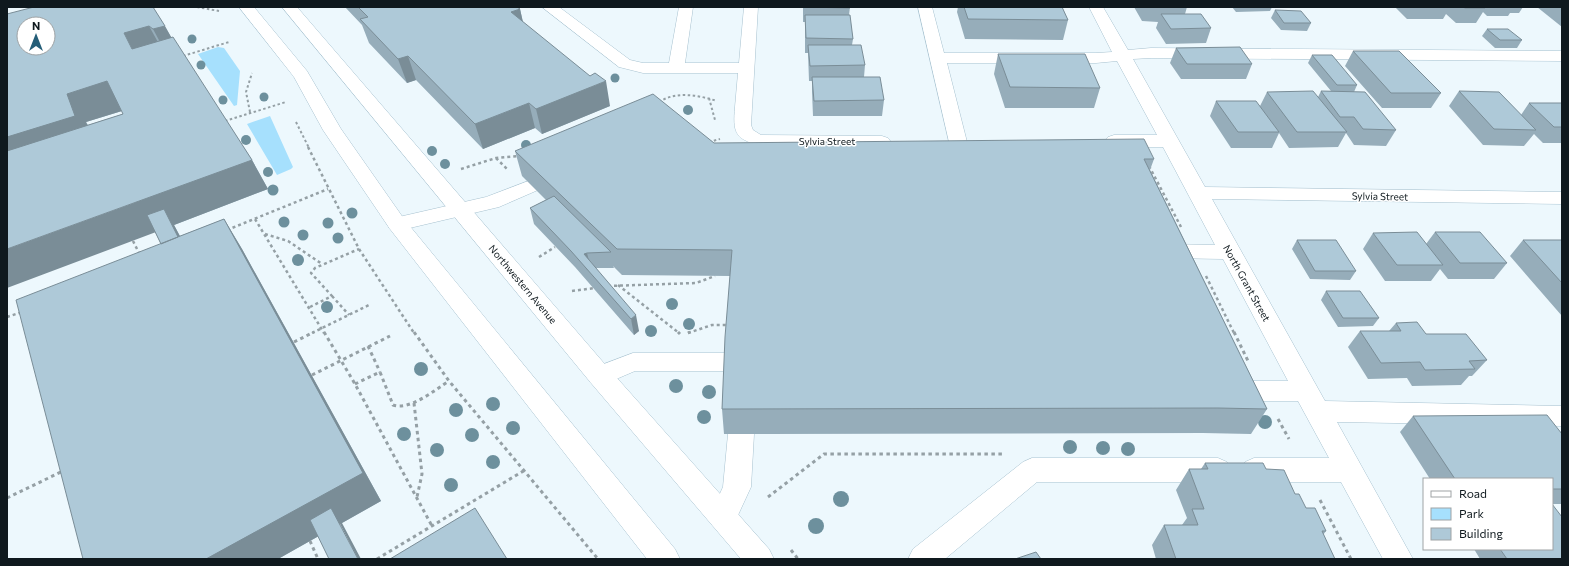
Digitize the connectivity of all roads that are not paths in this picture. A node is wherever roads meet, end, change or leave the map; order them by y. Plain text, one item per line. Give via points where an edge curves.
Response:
1 (246, 7) edge
2 (289, 7) edge
3 (549, 7) edge
4 (686, 7) edge
5 (751, 7) edge
6 (925, 7) edge
7 (1096, 7) edge
8 (1122, 56) junction
9 (1562, 56) edge
10 (938, 58) junction
11 (676, 68) junction
12 (747, 68) junction
13 (1098, 141) edge
14 (1169, 141) junction
15 (897, 142) edge
16 (958, 142) edge
17 (531, 186) edge
18 (1198, 194) junction
19 (1562, 198) edge
20 (460, 210) junction
21 (397, 224) junction
22 (1166, 251) edge
23 (1229, 252) junction
24 (727, 362) edge
25 (600, 376) junction
26 (1231, 391) edge
27 (1312, 401) junction
28 (1530, 415) junction
29 (1562, 416) edge
30 (741, 434) edge
31 (1548, 438) edge
32 (1349, 470) junction
33 (723, 517) junction
34 (665, 559) edge
35 (759, 559) edge
36 (923, 559) edge
37 (1398, 559) edge

1 - 21 main road via 301,75 332,130
2 - 20 main road, Northwestern Avenue
3 - 11 main road via 625,64 643,68
4 - 11 main road
5 - 12 main road, Sylvia Street
6 - 10 main road
7 - 8 main road, North Grant Street
8 - 9 main road via 1151,53
8 - 10 main road
8 - 14 main road, North Grant Street
10 - 16 main road
11 - 12 main road
12 - 15 main road, Sylvia Street via 742,125 743,131 749,136 774,141
13 - 14 main road
14 - 18 main road, North Grant Street
17 - 20 main road via 492,202
18 - 19 main road, Sylvia Street
18 - 23 main road, North Grant Street
20 - 21 main road
20 - 25 main road, Northwestern Avenue
21 - 34 main road
22 - 23 main road
23 - 27 main road, North Grant Street
24 - 25 main road via 633,362
25 - 33 main road, Northwestern Avenue
26 - 27 main road via 1263,391
27 - 28 main road
27 - 32 main road, North Grant Street
28 - 29 main road
28 - 31 main road
30 - 33 main road via 737,487
32 - 36 main road via 1032,470
32 - 37 main road, North Grant Street
33 - 35 main road, Northwestern Avenue

